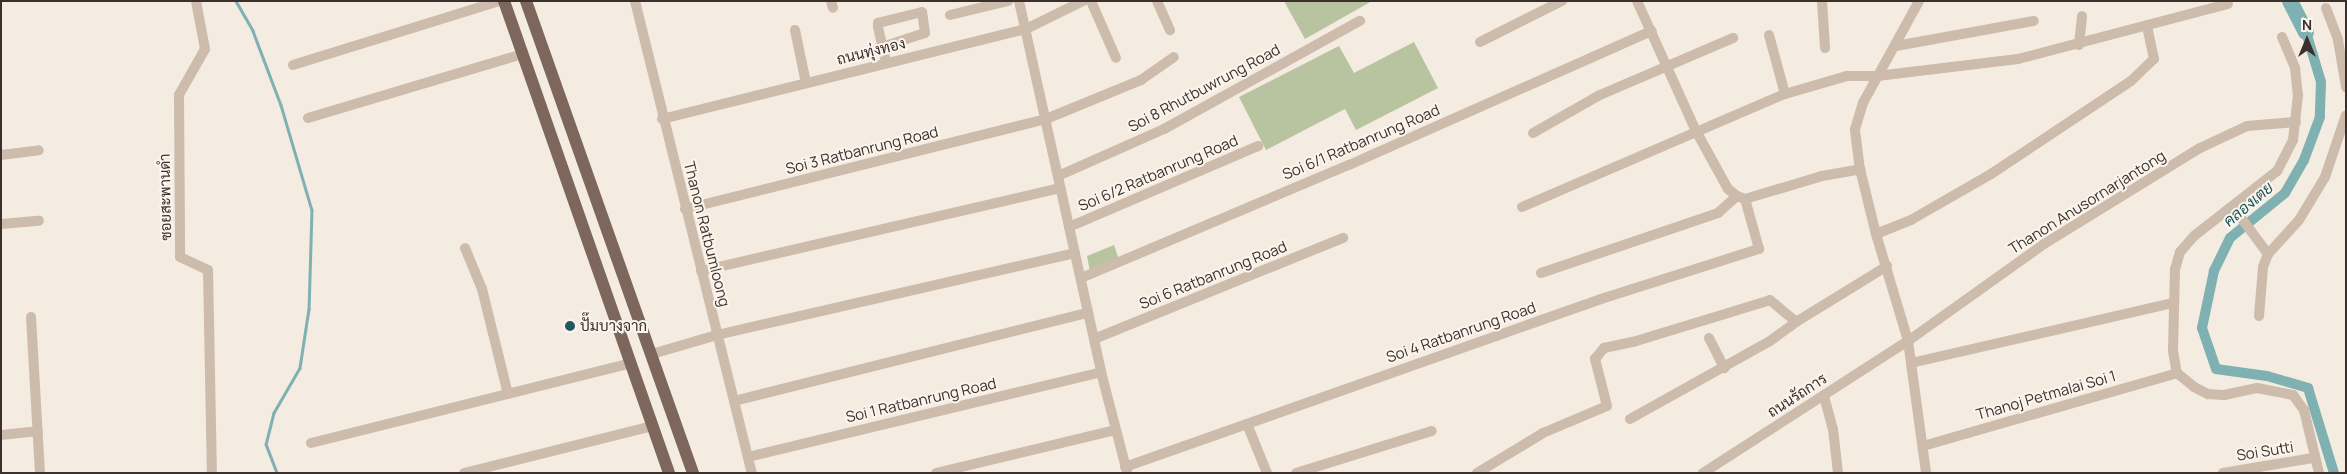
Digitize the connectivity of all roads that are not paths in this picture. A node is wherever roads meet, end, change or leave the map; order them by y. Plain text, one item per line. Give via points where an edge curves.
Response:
1 (196, 1) edge
2 (500, 1) edge
3 (504, 1) edge
4 (526, 1) edge
5 (635, 1) edge
6 (1008, 1) edge
7 (1019, 1) edge
8 (1084, 1) edge
9 (1091, 1) edge
10 (1157, 1) edge
11 (1562, 1) edge
12 (1638, 1) edge
13 (1822, 1) edge
14 (1918, 2) edge
15 (2228, 4) dead end
16 (2326, 8) dead end
17 (950, 16) dead end
18 (2082, 16) dead end
19 (2034, 20) dead end
20 (1360, 21) dead end
21 (2147, 26) junction
22 (1026, 29) junction
23 (795, 30) dead end
24 (1170, 30) dead end
25 (1652, 31) junction
26 (1770, 35) dead end
27 (2282, 37) dead end
28 (1733, 38) dead end
29 (1480, 42) dead end
30 (2080, 45) junction
31 (1896, 46) junction
32 (882, 47) junction
33 (542, 48) junction
34 (1825, 48) dead end
35 (523, 54) junction
36 (1174, 57) dead end
37 (1116, 58) dead end
38 (886, 63) junction
39 (1668, 64) junction
40 (293, 65) dead end
41 (1877, 76) junction
42 (806, 83) junction
43 (2346, 87) edge
44 (1785, 94) junction
45 (2346, 115) edge
46 (308, 118) dead end
47 (662, 119) junction
48 (1046, 119) junction
49 (2296, 122) junction
50 (1696, 131) junction
51 (1533, 133) dead end
52 (1258, 146) dead end
53 (39, 150) dead end
54 (1, 155) edge
55 (1860, 169) junction
56 (1058, 176) junction
57 (1061, 188) junction
58 (1741, 198) junction
59 (1522, 207) dead end
60 (685, 209) junction
61 (2235, 210) junction
62 (39, 221) dead end
63 (1, 224) edge
64 (1069, 227) junction
65 (1876, 234) junction
66 (1344, 238) dead end
67 (465, 248) dead end
68 (1075, 253) junction
69 (2268, 254) junction
70 (1887, 266) junction
71 (701, 271) junction
72 (1541, 272) dead end
73 (1080, 278) junction
74 (2173, 303) junction
75 (1088, 313) junction
76 (2259, 316) dead end
77 (31, 317) dead end
78 (1796, 322) junction
79 (717, 335) junction
80 (1709, 338) dead end
81 (1094, 339) junction
82 (1908, 341) junction
83 (652, 354) junction
84 (631, 363) junction
85 (1911, 363) junction
86 (1724, 368) junction
87 (1101, 372) junction
88 (2178, 374) junction
89 (508, 394) junction
90 (1824, 396) junction
91 (734, 401) junction
92 (1630, 419) dead end
93 (1247, 424) junction
94 (653, 426) junction
95 (38, 430) junction
96 (1116, 430) junction
97 (1432, 430) dead end
98 (1, 435) edge
99 (311, 443) dead end
100 (1923, 446) junction
101 (748, 457) junction
102 (2313, 458) junction
103 (960, 470) edge
104 (1126, 470) edge
105 (40, 473) edge
106 (212, 473) edge
107 (464, 473) edge
108 (669, 473) edge
109 (693, 473) edge
110 (752, 473) edge
111 (936, 473) edge
112 (1267, 473) edge
113 (1296, 473) edge
114 (1477, 473) edge
115 (1703, 473) edge
116 (1838, 473) edge
117 (1926, 473) edge
118 (2223, 473) edge
119 (2319, 473) edge

1 - 106 street, ซอยสะพานดำ via 205,49 179,95 180,256 208,270
2 - 40 street
3 - 35 main road
4 - 33 main road
5 - 47 street, Thanon Ratbumloong
6 - 17 street
7 - 22 street
8 - 22 street, ถนนทุ่งทอง
9 - 37 street
10 - 24 street
11 - 29 street
12 - 25 street
13 - 34 street
14 - 31 street
15 - 21 street
16 - 43 street via 2338,40
18 - 30 street
19 - 31 street
20 - 56 street, Soi 8 Rhutbuwrung Road via 1164,129
21 - 30 street
21 - 65 street via 2154,59 2131,80 1999,169 1911,220
22 - 38 street, ถนนทุ่งทอง
22 - 48 street
23 - 42 street
25 - 39 street
25 - 73 street, Soi 6/1 Ratbanrung Road via 1349,165
26 - 44 street
27 - 49 street via 2295,68
28 - 39 street
30 - 41 street via 2018,59
31 - 41 street
32 - 32 street via 879,22 922,12 925,33
32 - 38 street
33 - 35 main road
33 - 83 main road
35 - 46 street
35 - 84 main road
36 - 48 street, Soi 3 Ratbanrung Road via 1140,80
38 - 42 street, ถนนทุ่งทอง
39 - 50 street
39 - 51 street via 1600,94
41 - 44 street via 1847,76
41 - 55 street via 1855,130
42 - 47 street, ถนนทุ่งทอง
44 - 50 street
45 - 69 street via 2335,155 2321,184 2299,220
47 - 60 street, Thanon Ratbumloong
48 - 56 street
48 - 60 street, Soi 3 Ratbanrung Road
49 - 61 street via 2292,140 2277,171
49 - 82 street, Thanon Anusornarjantong via 2247,126 2200,148 2044,244
50 - 58 street via 1728,189
50 - 59 street
52 - 64 street, Soi 6/2 Ratbanrung Road
53 - 54 street
55 - 58 street
55 - 65 street
56 - 57 street
57 - 64 street
57 - 71 street
58 - 72 street via 1718,213
58 - 93 street, Soi 4 Ratbanrung Road via 1759,249 1601,299
60 - 71 street, Thanon Ratbumloong
61 - 69 street
61 - 74 street via 2194,236 2180,252 2175,268
62 - 63 street
64 - 68 street
65 - 70 street
66 - 81 street, Soi 6 Ratbanrung Road
67 - 89 street via 482,289
68 - 73 street
68 - 79 street
69 - 76 street via 2263,267
70 - 78 street
70 - 82 street
71 - 79 street, Thanon Ratbumloong
73 - 75 street
74 - 85 street
74 - 88 street via 2173,351
75 - 81 street
75 - 91 street
77 - 95 street
78 - 86 street
78 - 114 street via 1770,300 1604,348 1595,359 1607,406 1544,433
79 - 83 street
79 - 91 street, Thanon Ratbumloong
80 - 86 street
81 - 87 street
82 - 85 street
82 - 90 street, ถนนรัถการ
83 - 109 main road
84 - 89 street
84 - 94 main road
85 - 100 street
86 - 92 street
87 - 96 street
87 - 101 street, Soi 1 Ratbanrung Road
88 - 100 street, Thanoj Petmalai Soi 1
88 - 102 street via 2194,388 2217,396 2257,388 2293,395 2304,410
89 - 99 street
90 - 115 street, ถนนรัถการ
90 - 116 street via 1833,429
91 - 101 street, Thanon Ratbumloong
93 - 104 street, Soi 4 Ratbanrung Road
93 - 112 street
94 - 107 street
94 - 108 main road
95 - 98 street
95 - 105 street
96 - 103 street
96 - 104 street
97 - 113 street
100 - 117 street
101 - 110 street, Thanon Ratbumloong
102 - 118 street, Soi Sutti
102 - 119 street
103 - 111 street

